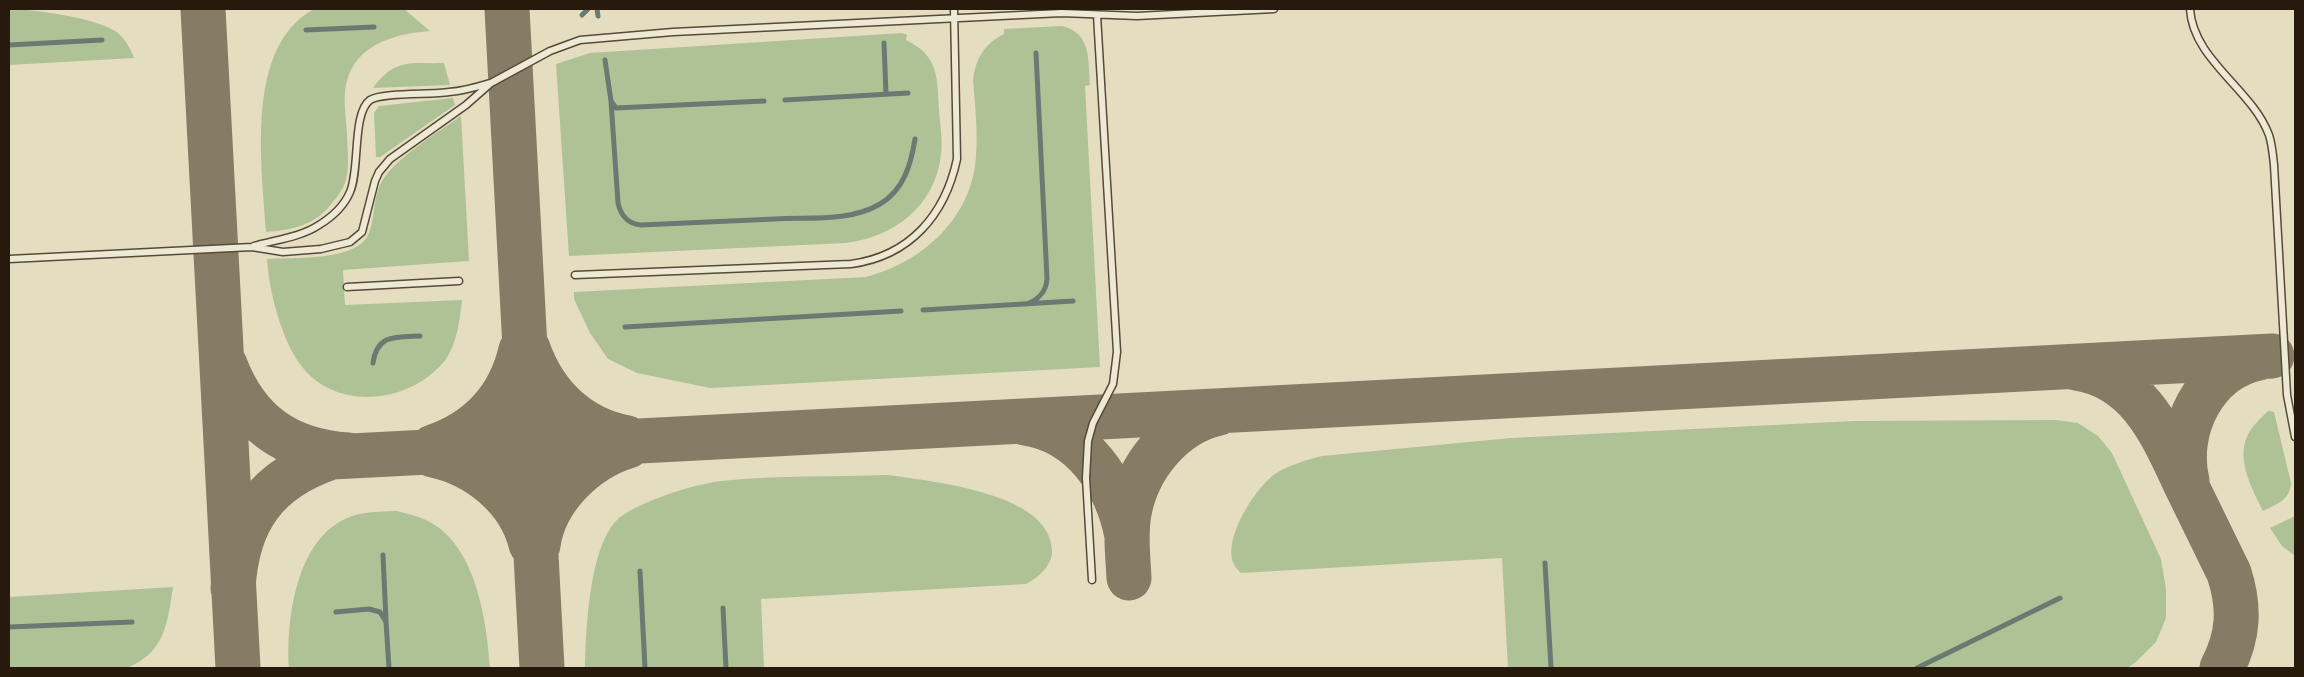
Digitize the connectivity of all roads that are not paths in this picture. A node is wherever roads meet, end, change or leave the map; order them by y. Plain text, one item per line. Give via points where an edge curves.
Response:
1 (954, 9) edge
2 (1274, 9) edge
3 (2190, 9) edge
4 (1089, 12) edge
5 (1097, 15) junction
6 (954, 18) junction
7 (491, 83) junction
8 (252, 247) junction
9 (9, 259) edge
10 (575, 276) dead end
11 (459, 281) dead end
12 (347, 288) dead end
13 (2295, 437) edge
14 (1092, 580) dead end

1 - 6 lane
2 - 5 lane
3 - 13 lane via 2200,41 2251,105 2268,134 2274,165 2288,395
4 - 5 lane
4 - 6 lane
5 - 14 lane via 1117,352 1113,384 1088,441 1086,478
6 - 7 lane via 596,37 550,52
6 - 10 lane via 957,159 954,175 943,202 908,243 879,258 851,264
7 - 8 lane via 383,166 375,181 365,224 356,238 332,247 283,252
7 - 8 lane via 448,92 380,97 368,101 361,112 354,179 345,202 319,225
8 - 9 lane
11 - 12 lane

